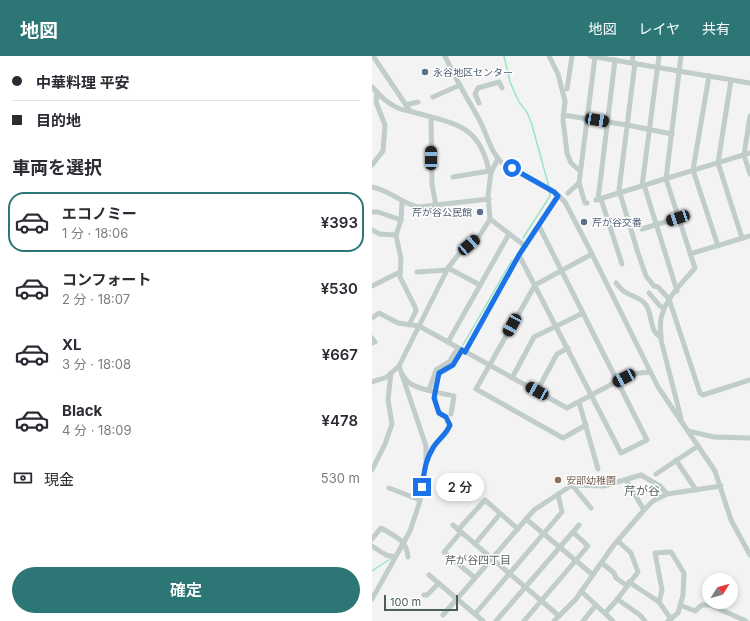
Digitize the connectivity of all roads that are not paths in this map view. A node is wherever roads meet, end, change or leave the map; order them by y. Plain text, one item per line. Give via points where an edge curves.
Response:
1 (373, 56) edge
2 (445, 56) edge
3 (549, 56) edge
4 (572, 56) edge
5 (593, 56) edge
6 (633, 56) edge
7 (659, 56) edge
8 (682, 56) edge
9 (602, 57) edge
10 (615, 60) junction
11 (634, 63) junction
12 (657, 67) junction
13 (680, 71) junction
14 (708, 76) junction
15 (731, 80) junction
16 (750, 83) edge
17 (460, 84) junction
18 (372, 87) edge
19 (502, 88) dead end
20 (377, 92) junction
21 (433, 97) dead end
22 (565, 101) junction
23 (418, 102) dead end
24 (479, 103) dead end
25 (406, 105) junction
26 (410, 111) junction
27 (563, 115) junction
28 (750, 116) edge
29 (431, 117) junction
30 (587, 119) junction
31 (607, 122) junction
32 (627, 125) junction
33 (648, 129) junction
34 (672, 134) junction
35 (750, 153) edge
36 (744, 154) junction
37 (498, 159) junction
38 (718, 163) junction
39 (372, 165) edge
40 (693, 170) junction
41 (580, 171) junction
42 (490, 172) junction
43 (750, 174) edge
44 (453, 177) dead end
45 (666, 179) junction
46 (579, 183) junction
47 (643, 186) junction
48 (372, 187) edge
49 (568, 193) dead end
50 (620, 193) junction
51 (556, 194) junction
52 (489, 199) junction
53 (598, 200) junction
54 (402, 201) junction
55 (587, 203) dead end
56 (436, 206) junction
57 (372, 212) edge
58 (678, 218) junction
59 (401, 220) junction
60 (490, 220) junction
61 (656, 225) junction
62 (539, 226) junction
63 (642, 229) dead end
64 (372, 230) edge
65 (508, 234) junction
66 (396, 235) junction
67 (750, 236) edge
68 (742, 238) junction
69 (525, 246) junction
70 (718, 246) junction
71 (592, 254) junction
72 (690, 254) junction
73 (519, 255) junction
74 (622, 264) dead end
75 (447, 269) junction
76 (561, 270) junction
77 (400, 272) junction
78 (417, 272) dead end
79 (616, 283) dead end
80 (480, 285) junction
81 (535, 285) junction
82 (372, 286) edge
83 (677, 290) junction
84 (649, 293) dead end
85 (669, 299) junction
86 (664, 308) junction
87 (583, 313) junction
88 (372, 318) edge
89 (409, 325) junction
90 (419, 326) junction
91 (557, 326) junction
92 (661, 337) junction
93 (372, 338) edge
94 (448, 342) junction
95 (372, 343) edge
96 (568, 348) junction
97 (462, 350) junction
98 (490, 365) junction
99 (399, 366) junction
100 (438, 371) junction
101 (400, 372) junction
102 (650, 372) junction
103 (391, 373) junction
104 (512, 378) junction
105 (750, 380) edge
106 (372, 382) edge
107 (617, 382) junction
108 (429, 390) junction
109 (537, 391) junction
110 (435, 392) junction
111 (592, 395) junction
112 (578, 402) junction
113 (451, 414) dead end
114 (682, 424) junction
115 (586, 425) junction
116 (688, 431) junction
117 (750, 438) edge
118 (698, 446) junction
119 (676, 460) junction
120 (426, 464) junction
121 (598, 469) dead end
122 (372, 470) edge
123 (656, 474) dead end
124 (626, 480) junction
125 (572, 484) junction
126 (721, 486) junction
127 (389, 488) dead end
128 (696, 490) junction
129 (558, 494) junction
130 (667, 494) junction
131 (420, 500) junction
132 (591, 508) dead end
133 (644, 510) junction
134 (500, 514) junction
135 (526, 519) junction
136 (453, 525) dead end
137 (579, 525) dead end
138 (518, 529) junction
139 (460, 531) junction
140 (573, 532) junction
141 (544, 534) junction
142 (372, 539) edge
143 (618, 541) junction
144 (403, 542) junction
145 (475, 544) junction
146 (372, 546) edge
147 (559, 548) junction
148 (750, 555) edge
149 (395, 557) junction
150 (408, 557) dead end
151 (492, 559) junction
152 (575, 560) junction
153 (602, 563) junction
154 (509, 573) junction
155 (429, 575) dead end
156 (593, 575) junction
157 (475, 578) junction
158 (439, 583) junction
159 (628, 584) junction
160 (525, 587) junction
161 (581, 592) junction
162 (424, 595) dead end
163 (457, 598) junction
164 (372, 599) edge
165 (617, 599) junction
166 (541, 601) junction
167 (658, 602) junction
168 (680, 605) junction
169 (596, 606) junction
170 (605, 613) junction
171 (474, 614) junction
172 (443, 616) dead end
173 (559, 616) junction
174 (669, 620) edge
175 (483, 621) edge
176 (496, 621) edge
177 (524, 621) edge
178 (554, 621) edge
179 (583, 621) edge
180 (612, 621) edge
181 (644, 621) edge
182 (746, 621) edge

1 - 25 street
2 - 17 street
3 - 22 street via 558,74
4 - 22 street
5 - 9 street
5 - 30 street
6 - 11 street
7 - 12 street
8 - 13 street
9 - 10 street
10 - 11 street
10 - 31 street
11 - 12 street
11 - 32 street
12 - 13 street
12 - 33 street
13 - 14 street
13 - 34 street
14 - 15 street
14 - 40 street
15 - 16 street
15 - 38 street
17 - 21 street
17 - 37 street
18 - 20 street
19 - 24 street via 499,82 478,88 475,94
20 - 26 street via 389,103
20 - 39 street via 376,102 385,125 383,151
22 - 27 street
23 - 25 street
25 - 26 street
26 - 29 street
27 - 30 street
27 - 41 street via 567,154
28 - 36 street
29 - 42 street via 458,125 476,139 483,150
29 - 56 street via 432,184
30 - 31 street
30 - 41 street
31 - 32 street
31 - 53 street
32 - 33 street
32 - 50 street
33 - 34 street
33 - 47 street
34 - 45 street
35 - 36 street
36 - 38 street
36 - 43 street
37 - 42 street
37 - 51 street via 504,165
38 - 40 street
38 - 68 street
40 - 45 street
40 - 70 street
41 - 46 street
42 - 44 street
42 - 52 street
45 - 47 street
45 - 58 street
46 - 49 street
46 - 55 street
47 - 50 street
47 - 61 street
48 - 54 street
50 - 53 street
50 - 85 street via 646,276
51 - 62 street
51 - 71 street via 564,202
52 - 56 street
52 - 60 street
53 - 74 street
54 - 56 street via 418,207
54 - 59 street
57 - 59 street
58 - 61 street
58 - 72 street
59 - 66 street
60 - 65 street
60 - 75 street via 480,235
61 - 63 street
61 - 83 street
62 - 69 street
62 - 76 street
64 - 66 street via 380,234
65 - 69 street
65 - 80 street
66 - 77 street via 401,259
67 - 68 street
68 - 70 street
69 - 73 street
70 - 72 street
71 - 76 street
71 - 102 street
72 - 83 street via 695,268
73 - 81 street
73 - 97 street
75 - 78 street
75 - 80 street
75 - 90 street
76 - 81 street
76 - 87 street
77 - 82 street
77 - 89 street via 416,310
79 - 92 street via 625,292 642,300 652,319 654,333
80 - 94 street
81 - 91 street
81 - 98 street
83 - 85 street
84 - 86 street
85 - 86 street
85 - 105 street via 700,394 702,396
86 - 92 street via 661,316
87 - 91 street
87 - 107 street
88 - 89 street via 378,313
89 - 90 street
90 - 94 street
90 - 99 street
91 - 96 street
91 - 104 street via 534,337
92 - 114 street
93 - 95 street via 375,342
94 - 97 street
96 - 109 street via 557,354
96 - 111 street
97 - 98 street
97 - 100 street via 451,364
98 - 104 street
98 - 115 street via 476,389 564,438
99 - 101 street
99 - 103 street
100 - 108 street
100 - 110 street
101 - 108 street via 409,382
101 - 120 street via 426,446
102 - 107 street via 631,374
102 - 114 street
103 - 106 street
103 - 122 street via 388,400 392,424
104 - 109 street
107 - 111 street
107 - 111 street via 647,440 621,453
108 - 110 street
109 - 112 street via 567,408
110 - 113 street via 454,396
110 - 120 street via 434,398 439,413 446,417 450,425 431,452
111 - 112 street
112 - 115 street
114 - 116 street
115 - 121 street
116 - 117 street via 714,437
116 - 118 street
118 - 119 street
118 - 126 street via 715,471
119 - 123 street
119 - 128 street
120 - 131 street
124 - 125 street via 604,486
124 - 130 street via 641,475 660,486
124 - 133 street
125 - 129 street
125 - 132 street
126 - 128 street
126 - 148 street via 731,520
127 - 131 street
128 - 130 street
129 - 135 street via 534,510
129 - 141 street via 562,512
130 - 133 street via 653,501
131 - 144 street via 410,531
133 - 143 street
134 - 138 street
134 - 139 street via 485,500
134 - 145 street
135 - 138 street
135 - 141 street
136 - 139 street
137 - 140 street
138 - 151 street
139 - 145 street
139 - 157 street via 444,552
140 - 147 street
140 - 152 street via 588,546
141 - 147 street
141 - 154 street
142 - 144 street via 381,528
143 - 153 street
143 - 159 street via 631,553 638,572
144 - 149 street
144 - 150 street via 408,548
145 - 151 street
146 - 149 street via 386,555
147 - 152 street
147 - 160 street
149 - 164 street
151 - 154 street
151 - 157 street
152 - 156 street
152 - 166 street
153 - 156 street
153 - 159 street via 616,578
154 - 160 street
154 - 171 street
155 - 158 street
156 - 161 street
157 - 163 street
158 - 162 street
158 - 163 street
159 - 165 street
159 - 167 street
160 - 166 street
160 - 176 street
161 - 169 street
161 - 173 street
163 - 171 street
163 - 172 street
165 - 170 street
165 - 181 street via 640,615
166 - 173 street
166 - 177 street
167 - 168 street via 662,590 655,552 671,552 684,573
167 - 174 street
168 - 174 street via 678,613
168 - 182 street via 695,611 702,605 710,605
169 - 170 street
169 - 179 street
170 - 180 street
171 - 175 street
173 - 178 street

